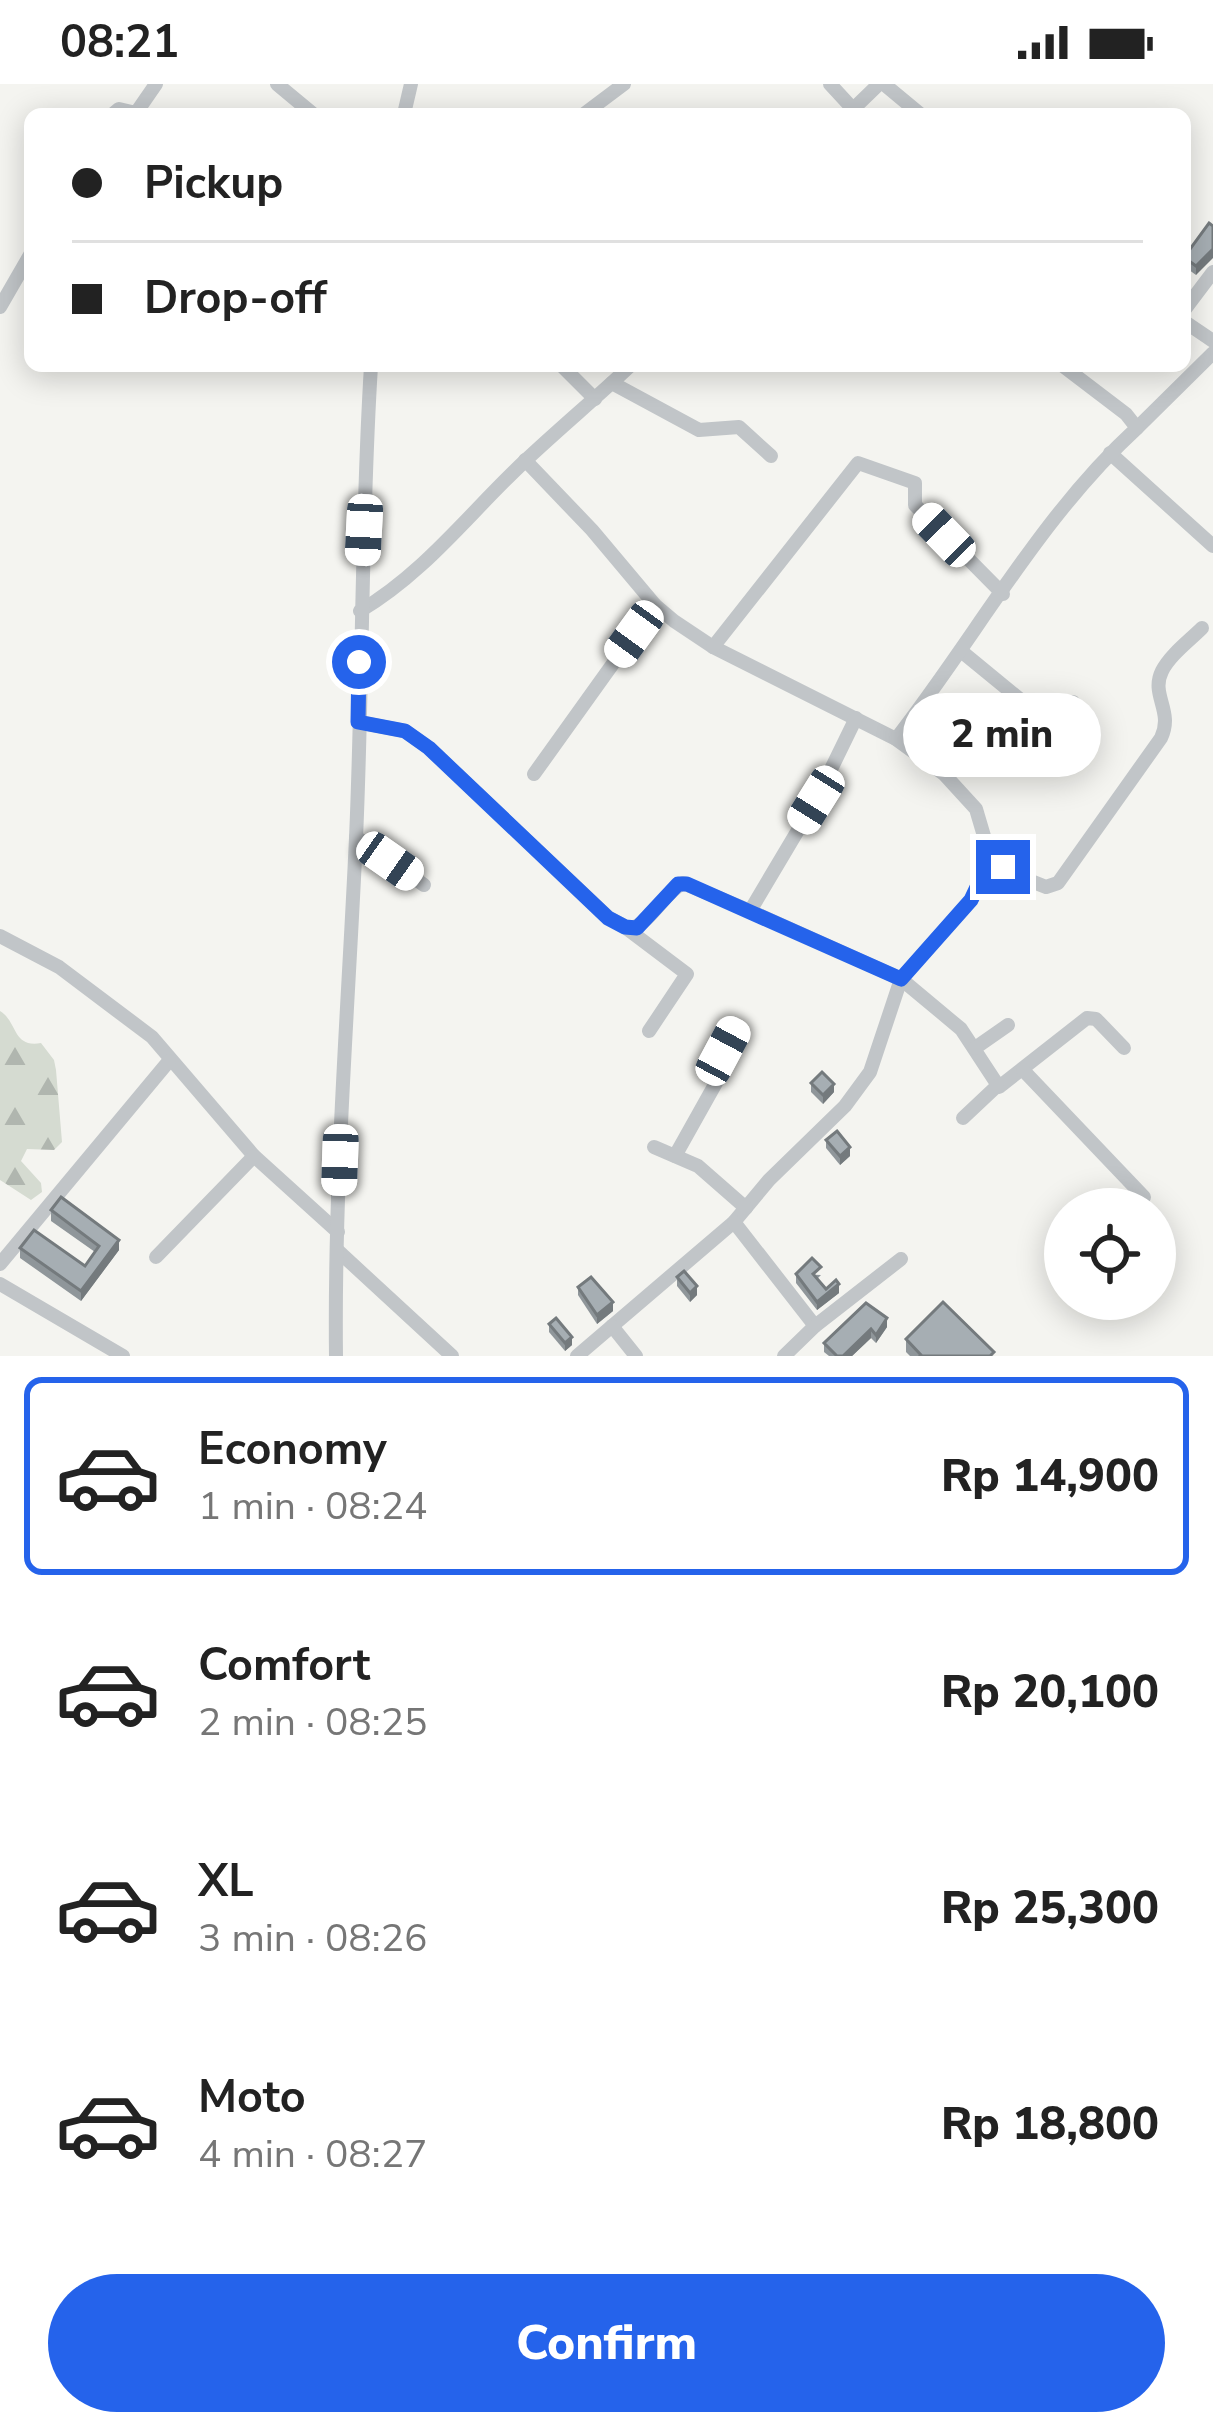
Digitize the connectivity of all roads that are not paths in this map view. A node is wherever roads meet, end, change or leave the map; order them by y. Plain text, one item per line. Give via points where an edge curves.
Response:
1 (278, 84) edge
2 (624, 84) edge
3 (882, 84) edge
4 (306, 108) edge
5 (593, 108) edge
6 (854, 108) edge
7 (912, 108) edge
8 (24, 265) edge
9 (1213, 272) edge
10 (1191, 302) edge
11 (0, 307) edge
12 (1213, 353) edge
13 (371, 372) edge
14 (568, 372) edge
15 (624, 372) edge
16 (1071, 372) edge
17 (612, 383) junction
18 (595, 399) junction
19 (1138, 428) junction
20 (1110, 453) junction
21 (771, 456) dead end
22 (525, 460) junction
23 (1213, 546) edge
24 (1003, 594) junction
25 (655, 605) junction
26 (360, 610) junction
27 (1202, 628) dead end
28 (713, 647) junction
29 (961, 651) junction
30 (1073, 702) dead end
31 (856, 718) junction
32 (358, 722) junction
33 (1055, 728) junction
34 (896, 739) junction
35 (1072, 742) dead end
36 (1026, 768) dead end
37 (534, 774) dead end
38 (356, 836) junction
39 (988, 864) junction
40 (424, 885) dead end
41 (750, 911) junction
42 (625, 927) junction
43 (0, 936) edge
44 (901, 979) junction
45 (736, 1025) dead end
46 (1008, 1025) dead end
47 (649, 1031) dead end
48 (975, 1048) junction
49 (1124, 1048) dead end
50 (169, 1061) junction
51 (1023, 1070) junction
52 (998, 1086) junction
53 (963, 1118) dead end
54 (654, 1147) dead end
55 (254, 1156) junction
56 (675, 1156) junction
57 (1135, 1188) edge
58 (746, 1208) junction
59 (734, 1222) junction
60 (338, 1232) junction
61 (337, 1250) junction
62 (156, 1257) dead end
63 (901, 1259) dead end
64 (0, 1264) edge
65 (0, 1284) edge
66 (612, 1326) junction
67 (815, 1326) junction
68 (123, 1356) edge
69 (336, 1356) edge
70 (452, 1356) edge
71 (577, 1356) edge
72 (636, 1356) edge
73 (784, 1356) edge

1 - 4 street
2 - 5 street
3 - 6 street
3 - 7 street
8 - 11 street
9 - 10 street
12 - 19 street
13 - 26 street
14 - 18 street
15 - 17 street
16 - 19 street
17 - 18 street
17 - 21 street via 699,430 739,427
18 - 22 street
19 - 20 street
20 - 23 street
20 - 24 street via 1061,506
22 - 25 street
22 - 26 street via 442,547
24 - 28 street via 915,505 916,483 859,463
24 - 29 street
25 - 28 street
25 - 37 street
26 - 32 street
27 - 39 street via 1161,673 1161,737 1058,883 1047,887
28 - 31 street
29 - 33 street
29 - 34 street
30 - 33 street
31 - 34 street
31 - 41 street
32 - 38 street
32 - 42 street via 405,731 429,748
33 - 35 street
33 - 36 street
34 - 39 street via 967,795
38 - 40 street
38 - 60 street
39 - 44 street via 971,900
41 - 42 street via 682,883 637,928
41 - 44 street
42 - 47 street via 687,974
43 - 50 street via 89,987 152,1037
44 - 48 street
44 - 58 street via 870,1072
45 - 56 street via 724,1066
46 - 48 street
48 - 52 street
49 - 51 street via 1087,1018
50 - 55 street
50 - 64 street
51 - 52 street
51 - 57 street
52 - 53 street
54 - 56 street
55 - 60 street
55 - 62 street
56 - 58 street
58 - 59 street
59 - 66 street
59 - 67 street
60 - 61 street
61 - 69 street
61 - 70 street
63 - 67 street
65 - 68 street
66 - 71 street
66 - 72 street
67 - 73 street

